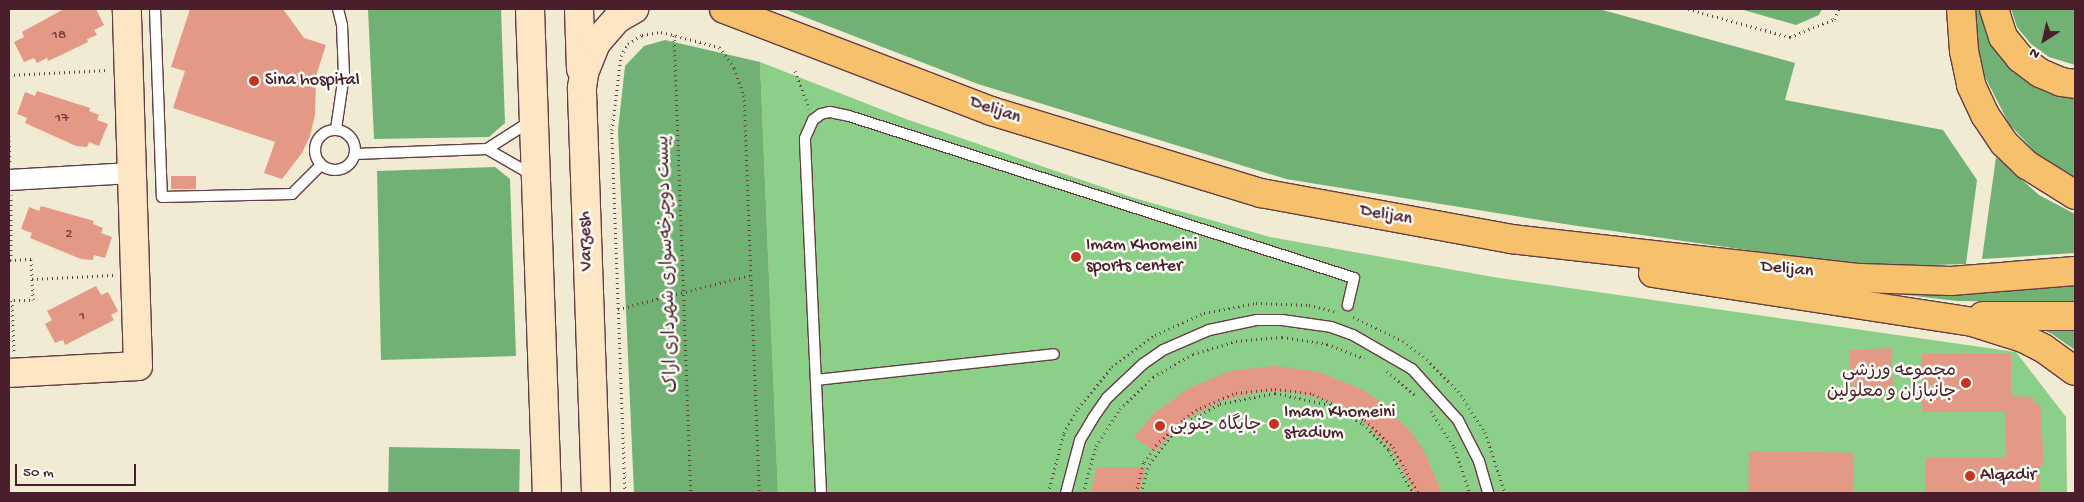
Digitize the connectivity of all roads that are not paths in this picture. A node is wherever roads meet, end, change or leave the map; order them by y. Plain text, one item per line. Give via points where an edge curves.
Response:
1 (127, 9) edge
2 (155, 9) edge
3 (338, 9) edge
4 (530, 9) edge
5 (579, 9) edge
6 (634, 9) edge
7 (724, 9) edge
8 (1961, 9) edge
9 (1994, 9) edge
10 (2075, 84) edge
11 (582, 88) junction
12 (533, 119) junction
13 (336, 129) junction
14 (487, 149) junction
15 (355, 154) junction
16 (321, 165) junction
17 (132, 173) junction
18 (536, 177) junction
19 (10, 180) edge
20 (2075, 195) edge
21 (1511, 239) junction
22 (2075, 271) edge
23 (1348, 305) dead end
24 (1934, 316) junction
25 (2075, 316) edge
26 (1054, 354) dead end
27 (2075, 371) edge
28 (12, 373) edge
29 (816, 380) junction
30 (547, 493) edge
31 (596, 493) edge
32 (821, 493) edge
33 (1066, 493) edge
34 (1488, 493) edge

1 - 17 main road
2 - 16 lane via 162,198 292,194
3 - 13 lane via 342,25 344,75
4 - 12 main road
5 - 11 main road
6 - 11 main road, Varzesh via 617,20 596,43 584,73
7 - 21 main road, Delijan via 991,111 1261,193
8 - 20 main road via 1972,86 1985,115 2004,143 2027,165
9 - 10 main road via 2003,37 2020,58 2040,73
11 - 31 main road, Varzesh
12 - 14 lane
12 - 18 main road
13 - 15 lane via 349,134
13 - 16 lane via 317,139 314,152
14 - 15 lane
14 - 18 lane
15 - 16 lane via 341,169 327,169
17 - 19 street
17 - 28 main road via 138,366
18 - 30 main road
21 - 22 main road, Delijan via 1898,280 1951,280
21 - 24 main road via 1603,265
23 - 29 lane via 1354,278 830,112 813,120 805,138
24 - 25 main road
24 - 27 main road via 1972,322 2023,338 2044,348
26 - 29 lane
29 - 32 lane
33 - 34 lane via 1080,440 1093,418 1107,398 1143,364 1164,350 1209,330 1257,320 1282,320 1331,327 1353,334 1412,369 1445,401 1458,420 1479,461

